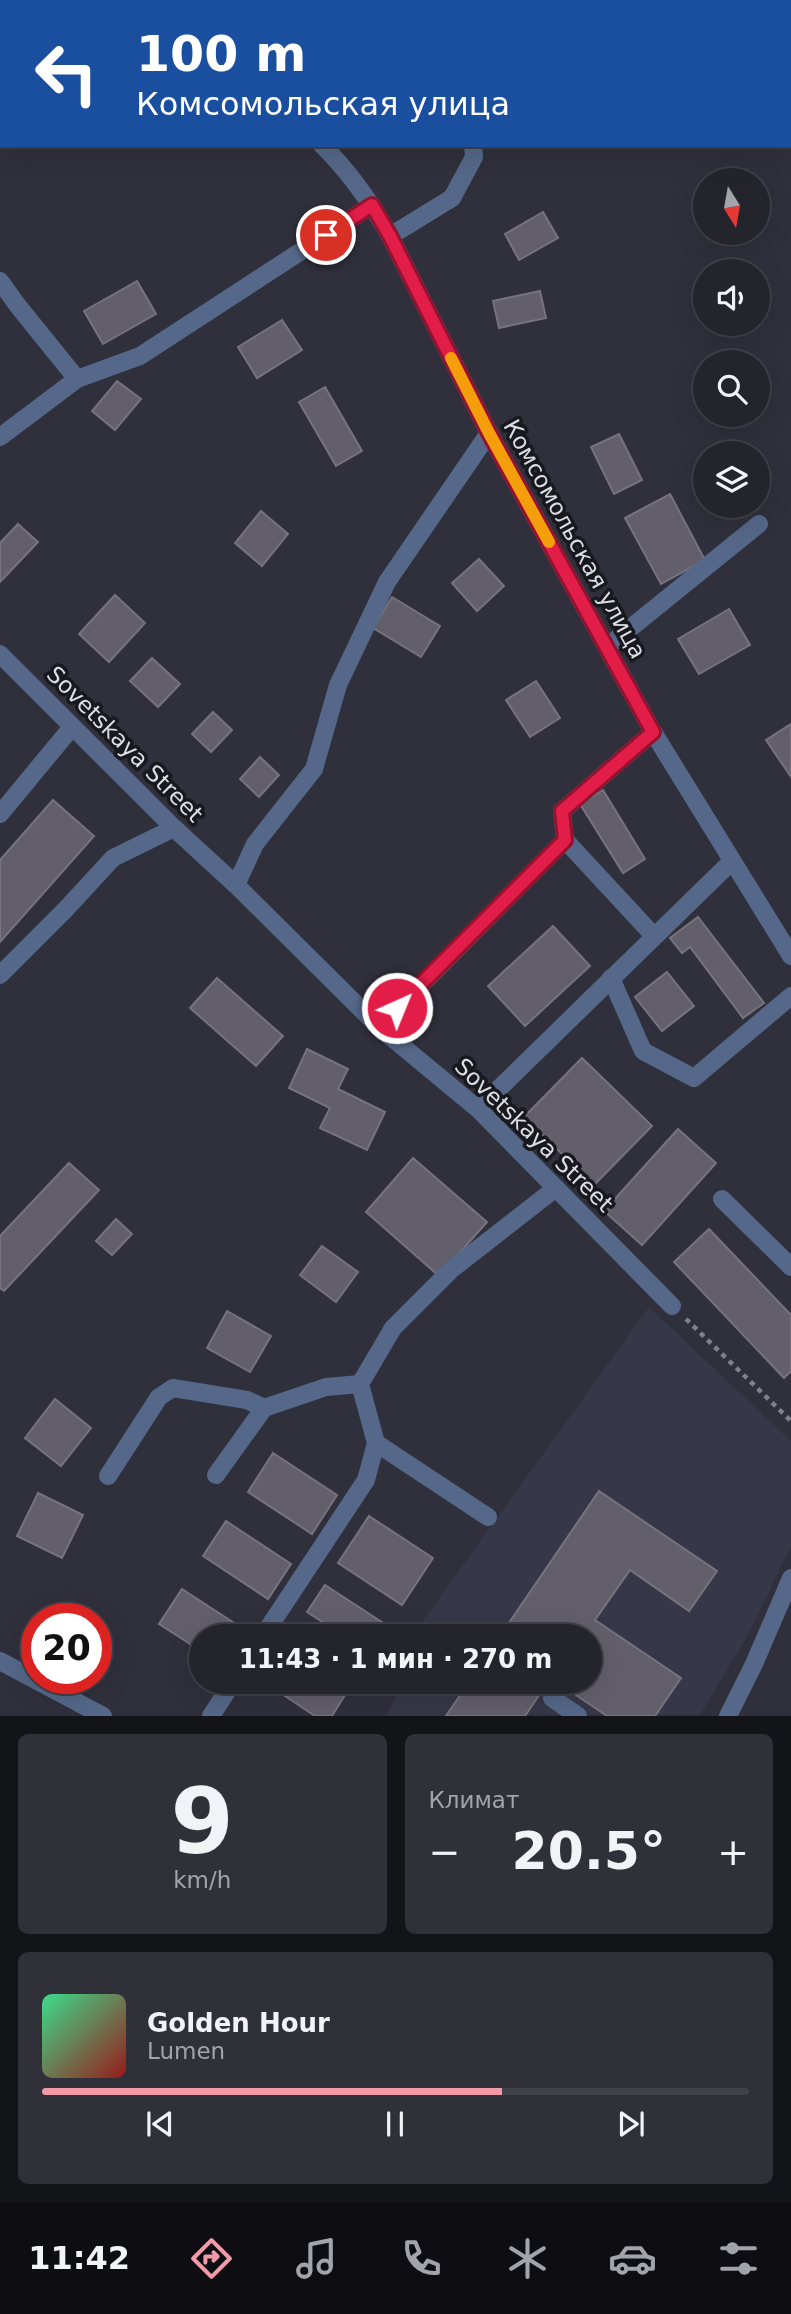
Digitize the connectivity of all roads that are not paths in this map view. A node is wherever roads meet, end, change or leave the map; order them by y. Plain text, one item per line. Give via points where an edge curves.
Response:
1 (324, 147) edge
2 (473, 147) edge
3 (372, 205) junction
4 (390, 236) junction
5 (0, 281) edge
6 (77, 379) junction
7 (489, 433) junction
8 (0, 437) edge
9 (759, 524) dead end
10 (607, 647) junction
11 (0, 654) edge
12 (72, 727) junction
13 (653, 732) junction
14 (0, 814) edge
15 (174, 828) junction
16 (565, 840) junction
17 (732, 862) junction
18 (236, 885) junction
19 (654, 936) junction
20 (791, 956) edge
21 (0, 975) edge
22 (611, 978) junction
23 (791, 996) edge
24 (379, 1027) junction
25 (478, 1109) junction
26 (556, 1188) junction
27 (722, 1199) dead end
28 (791, 1268) edge
29 (672, 1306) road end
30 (360, 1384) junction
31 (264, 1408) junction
32 (376, 1443) junction
33 (216, 1475) dead end
34 (108, 1476) dead end
35 (488, 1517) dead end
36 (791, 1578) edge
37 (271, 1624) edge
38 (0, 1661) edge
39 (225, 1694) edge
40 (552, 1698) dead end
41 (103, 1716) edge
42 (211, 1716) edge
43 (578, 1716) edge
44 (729, 1716) edge

1 - 3 street, Комсомольская улица
2 - 4 street via 474,157 452,198
3 - 4 street, Комсомольская улица
3 - 6 street via 140,355
4 - 7 street, Комсомольская улица
5 - 6 street
6 - 8 street
7 - 10 street, Комсомольская улица
7 - 18 street via 387,582 338,685 314,769 255,844
9 - 10 street
10 - 13 street, Комсомольская улица
11 - 12 street, Sovetskaya Street
12 - 14 street
12 - 15 street, Sovetskaya Street
13 - 16 street via 562,811
13 - 17 street, Комсомольская улица
15 - 18 street, Sovetskaya Street
15 - 21 street via 113,858
16 - 19 street
16 - 24 street
17 - 19 street
17 - 20 street, Комсомольская улица
18 - 24 street, Sovetskaya Street
19 - 22 street
22 - 23 street via 643,1051 694,1078
22 - 25 street
24 - 25 street, Sovetskaya Street
25 - 26 street, Sovetskaya Street
26 - 29 street, Sovetskaya Street
26 - 30 street via 432,1288 393,1328
27 - 28 street
30 - 31 street via 326,1387
30 - 32 street
31 - 33 street
31 - 34 street via 247,1400 173,1388 159,1397
32 - 35 street
32 - 37 street via 366,1480
36 - 44 street
38 - 41 street
39 - 42 street
40 - 43 street

